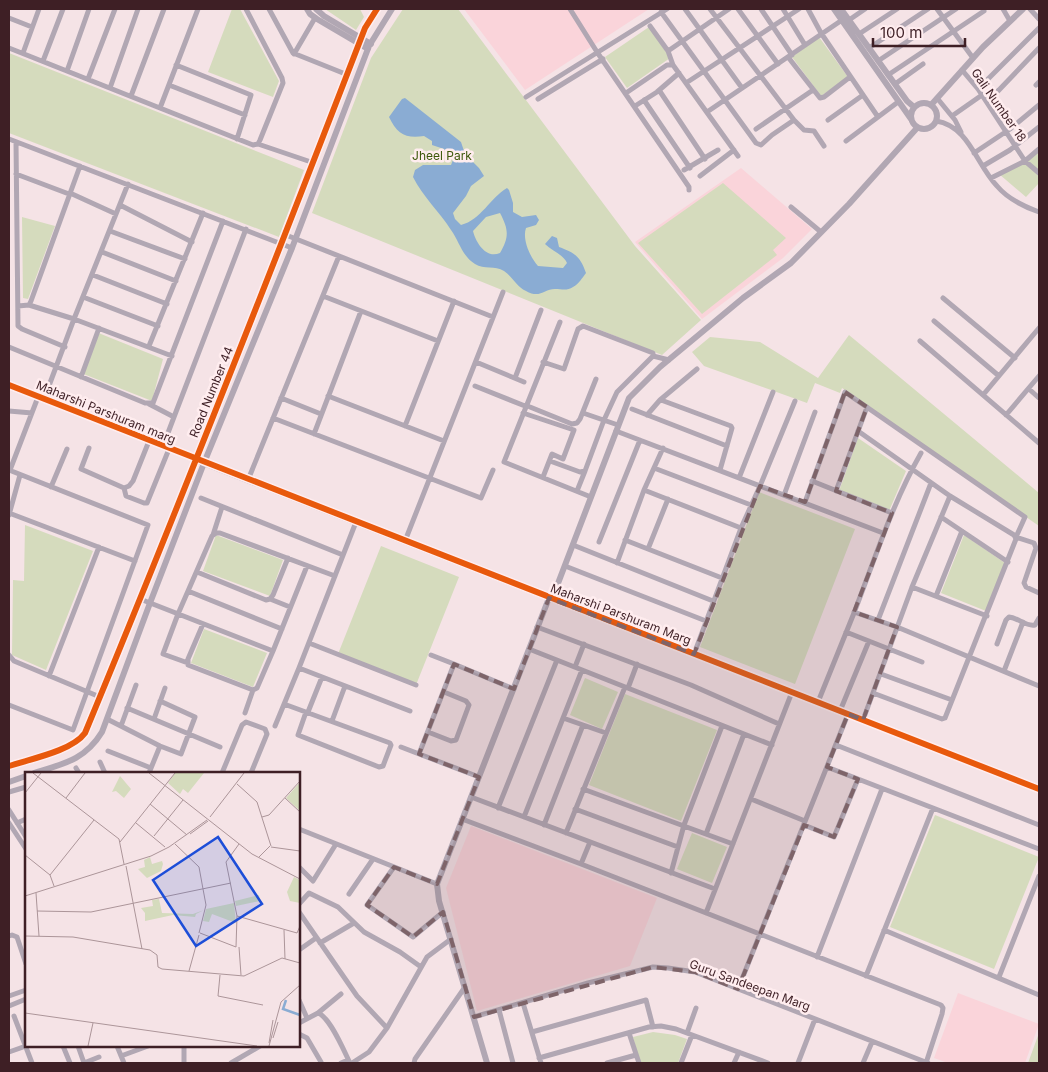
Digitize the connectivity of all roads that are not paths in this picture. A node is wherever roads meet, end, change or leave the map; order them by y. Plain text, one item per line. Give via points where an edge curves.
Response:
1 (39, 9) edge
2 (63, 9) edge
3 (89, 9) edge
4 (115, 9) edge
5 (138, 9) edge
6 (164, 9) edge
7 (198, 9) edge
8 (246, 9) edge
9 (269, 9) edge
10 (307, 9) edge
11 (316, 9) edge
12 (377, 9) edge
13 (392, 9) edge
14 (570, 9) edge
15 (667, 9) edge
16 (685, 9) edge
17 (710, 9) edge
18 (729, 9) edge
19 (738, 9) edge
20 (761, 9) edge
21 (783, 9) edge
22 (799, 9) edge
23 (808, 9) edge
24 (834, 9) edge
25 (841, 9) edge
26 (865, 9) edge
27 (897, 9) edge
28 (928, 9) edge
29 (937, 9) edge
30 (956, 9) edge
31 (1003, 9) edge
32 (1023, 9) edge
33 (1030, 9) edge
34 (984, 11) dead end
35 (662, 12) junction
36 (788, 16) junction
37 (943, 17) junction
38 (9, 18) edge
39 (315, 18) junction
40 (716, 18) junction
41 (845, 19) junction
42 (1039, 19) edge
43 (1010, 21) junction
44 (650, 26) dead end
45 (773, 26) junction
46 (32, 27) junction
47 (1039, 28) edge
48 (700, 29) junction
49 (953, 32) junction
50 (821, 33) junction
51 (859, 34) junction
52 (757, 36) junction
53 (682, 41) junction
54 (360, 42) junction
55 (805, 45) junction
56 (369, 47) junction
57 (9, 48) edge
58 (738, 48) junction
59 (869, 48) junction
60 (1039, 48) edge
61 (668, 51) junction
62 (598, 52) junction
63 (23, 53) junction
64 (294, 54) junction
65 (790, 56) junction
66 (973, 58) junction
67 (602, 59) junction
68 (722, 59) junction
69 (43, 61) junction
70 (878, 62) junction
71 (778, 64) junction
72 (923, 64) dead end
73 (176, 65) junction
74 (673, 65) junction
75 (962, 70) junction
76 (67, 71) junction
77 (704, 71) junction
78 (679, 73) junction
79 (348, 75) junction
80 (888, 75) junction
81 (760, 76) junction
82 (850, 77) junction
83 (88, 79) junction
84 (686, 83) junction
85 (895, 84) junction
86 (169, 85) junction
87 (110, 88) junction
88 (742, 88) junction
89 (978, 89) junction
90 (659, 90) junction
91 (813, 90) junction
92 (626, 93) junction
93 (863, 95) junction
94 (982, 95) junction
95 (131, 96) junction
96 (526, 97) dead end
97 (937, 98) junction
98 (538, 99) dead end
99 (644, 100) junction
100 (724, 100) junction
101 (986, 101) junction
102 (898, 102) junction
103 (930, 105) junction
104 (1039, 105) edge
105 (635, 106) junction
106 (914, 107) junction
107 (160, 108) junction
108 (786, 109) junction
109 (707, 112) junction
110 (245, 115) junction
111 (952, 116) junction
112 (878, 117) junction
113 (911, 119) junction
114 (794, 120) junction
115 (828, 120) dead end
116 (936, 121) junction
117 (1039, 127) edge
118 (917, 128) junction
119 (756, 129) dead end
120 (1006, 131) junction
121 (962, 135) junction
122 (237, 138) junction
123 (9, 139) edge
124 (846, 141) dead end
125 (16, 142) junction
126 (258, 144) junction
127 (824, 146) dead end
128 (1015, 146) junction
129 (718, 150) dead end
130 (734, 150) junction
131 (1039, 150) edge
132 (974, 153) junction
133 (738, 156) dead end
134 (705, 159) junction
135 (1025, 161) junction
136 (314, 164) junction
137 (80, 166) junction
138 (983, 166) junction
139 (690, 168) junction
140 (684, 170) dead end
141 (1039, 173) edge
142 (16, 174) junction
143 (700, 176) dead end
144 (990, 178) junction
145 (128, 184) junction
146 (689, 190) dead end
147 (70, 194) junction
148 (120, 205) junction
149 (792, 207) dead end
150 (1039, 212) edge
151 (203, 213) junction
152 (116, 214) junction
153 (224, 221) junction
154 (246, 229) junction
155 (110, 231) junction
156 (821, 232) junction
157 (286, 235) junction
158 (296, 239) junction
159 (192, 242) junction
160 (282, 243) junction
161 (292, 248) junction
162 (102, 252) junction
163 (339, 256) junction
164 (185, 259) junction
165 (93, 275) junction
166 (176, 281) junction
167 (502, 292) dead end
168 (323, 296) junction
169 (83, 297) junction
170 (943, 298) dead end
171 (454, 302) junction
172 (167, 304) junction
173 (29, 305) junction
174 (18, 306) junction
175 (541, 310) dead end
176 (361, 311) junction
177 (493, 317) junction
178 (74, 319) junction
179 (934, 321) dead end
180 (560, 322) dead end
181 (158, 326) junction
182 (99, 328) junction
183 (1039, 328) edge
184 (920, 340) dead end
185 (438, 341) junction
186 (65, 346) junction
187 (150, 346) junction
188 (9, 347) edge
189 (172, 356) junction
190 (653, 356) junction
191 (1014, 358) junction
192 (669, 360) junction
193 (476, 362) junction
194 (543, 362) junction
195 (57, 367) junction
196 (697, 369) dead end
197 (999, 376) junction
198 (1039, 376) edge
199 (81, 377) junction
200 (515, 378) junction
201 (596, 378) dead end
202 (524, 382) dead end
203 (9, 385) edge
204 (474, 386) dead end
205 (1029, 389) junction
206 (773, 392) dead end
207 (983, 395) junction
208 (328, 396) junction
209 (41, 398) junction
210 (282, 398) junction
211 (1039, 398) edge
212 (660, 400) junction
213 (795, 400) dead end
214 (150, 404) junction
215 (528, 406) junction
216 (867, 407) junction
217 (632, 409) dead end
218 (9, 411) edge
219 (815, 412) dead end
220 (32, 413) junction
221 (522, 413) junction
222 (583, 413) junction
223 (321, 414) junction
224 (647, 415) junction
225 (1006, 415) junction
226 (174, 417) junction
227 (273, 418) junction
228 (604, 420) junction
229 (406, 426) junction
230 (617, 428) junction
231 (858, 431) junction
232 (314, 434) junction
233 (640, 440) junction
234 (149, 441) junction
235 (444, 441) junction
236 (1039, 443) edge
237 (727, 446) junction
238 (89, 448) dead end
239 (166, 448) junction
240 (663, 448) junction
241 (67, 449) dead end
242 (921, 453) dead end
243 (196, 460) junction
244 (550, 461) junction
245 (204, 463) junction
246 (654, 468) junction
247 (912, 469) junction
248 (9, 470) edge
249 (493, 470) dead end
250 (720, 470) junction
251 (585, 472) junction
252 (20, 475) junction
253 (430, 478) junction
254 (543, 478) junction
255 (739, 478) junction
256 (248, 480) junction
257 (812, 481) junction
258 (931, 483) junction
259 (760, 486) junction
260 (51, 487) junction
261 (124, 488) junction
262 (644, 490) junction
263 (577, 491) junction
264 (836, 491) junction
265 (784, 494) junction
266 (950, 496) junction
267 (591, 497) junction
268 (201, 498) dead end
269 (668, 499) junction
270 (805, 502) junction
271 (751, 506) junction
272 (222, 507) junction
273 (892, 513) junction
274 (9, 514) edge
275 (941, 517) junction
276 (356, 522) junction
277 (741, 528) junction
278 (962, 531) junction
279 (883, 533) junction
280 (212, 536) junction
281 (1016, 537) junction
282 (625, 540) junction
283 (405, 541) junction
284 (599, 542) dead end
285 (573, 545) junction
286 (99, 547) junction
287 (648, 549) junction
288 (343, 555) junction
289 (288, 558) junction
290 (135, 561) junction
291 (1008, 562) junction
292 (617, 563) junction
293 (307, 566) junction
294 (565, 566) junction
295 (197, 572) junction
296 (335, 576) junction
297 (722, 578) junction
298 (912, 587) junction
299 (188, 591) junction
300 (1039, 593) edge
301 (936, 596) junction
302 (551, 598) junction
303 (140, 599) junction
304 (270, 599) junction
305 (713, 601) junction
306 (150, 603) junction
307 (290, 607) junction
308 (854, 612) junction
309 (178, 614) junction
310 (987, 616) junction
311 (1039, 618) edge
312 (878, 620) junction
313 (706, 621) junction
314 (1023, 622) junction
315 (203, 624) junction
316 (537, 627) junction
317 (897, 627) junction
318 (282, 629) junction
319 (846, 632) junction
320 (869, 641) junction
321 (309, 643) junction
322 (584, 644) junction
323 (997, 644) dead end
324 (529, 649) junction
325 (889, 649) junction
326 (273, 651) junction
327 (694, 654) junction
328 (9, 655) edge
329 (431, 656) dead end
330 (970, 657) junction
331 (556, 660) junction
332 (188, 662) junction
333 (922, 662) dead end
334 (454, 664) junction
335 (637, 664) junction
336 (575, 667) junction
337 (299, 668) junction
338 (582, 670) junction
339 (1004, 671) junction
340 (881, 674) junction
341 (49, 676) junction
342 (322, 677) junction
343 (136, 685) dead end
344 (416, 685) dead end
345 (345, 686) junction
346 (1039, 686) edge
347 (165, 688) dead end
348 (626, 688) junction
349 (514, 689) junction
350 (253, 690) junction
351 (87, 692) junction
352 (444, 692) junction
353 (792, 692) junction
354 (873, 693) junction
355 (100, 697) junction
356 (952, 700) junction
357 (160, 701) junction
358 (818, 702) junction
359 (284, 704) junction
360 (9, 706) edge
361 (127, 708) junction
362 (410, 711) dead end
363 (840, 711) junction
364 (307, 712) junction
365 (245, 713) dead end
366 (848, 714) junction
367 (564, 718) junction
368 (107, 719) junction
369 (154, 719) junction
370 (332, 720) junction
371 (863, 720) junction
372 (779, 724) junction
373 (583, 725) junction
374 (121, 726) junction
375 (275, 726) dead end
376 (722, 726) junction
377 (428, 732) junction
378 (189, 733) junction
379 (606, 733) junction
380 (744, 734) junction
381 (772, 745) junction
382 (836, 745) junction
383 (160, 746) junction
384 (220, 747) dead end
385 (401, 747) dead end
386 (108, 751) dead end
387 (419, 754) junction
388 (100, 762) dead end
389 (9, 766) edge
390 (827, 767) junction
391 (54, 770) edge
392 (150, 771) edge
393 (41, 772) edge
394 (105, 772) edge
395 (222, 772) edge
396 (251, 772) edge
397 (25, 776) edge
398 (479, 777) junction
399 (858, 779) junction
400 (9, 782) edge
401 (25, 788) edge
402 (583, 789) junction
403 (882, 789) junction
404 (1039, 789) edge
405 (9, 792) edge
406 (471, 797) junction
407 (751, 799) junction
408 (498, 808) junction
409 (933, 808) junction
410 (9, 810) edge
411 (575, 810) junction
412 (524, 817) junction
413 (25, 819) edge
414 (462, 819) junction
415 (9, 823) edge
416 (17, 823) junction
417 (805, 823) junction
418 (544, 825) junction
419 (1039, 825) edge
420 (684, 826) junction
421 (300, 829) edge
422 (566, 833) junction
423 (706, 834) junction
424 (25, 835) edge
425 (590, 842) junction
426 (336, 844) junction
427 (733, 844) junction
428 (25, 847) edge
429 (678, 848) junction
430 (1039, 849) edge
431 (373, 859) junction
432 (581, 864) junction
433 (394, 867) junction
434 (300, 868) edge
435 (671, 873) junction
436 (1039, 876) edge
437 (437, 884) junction
438 (715, 889) junction
439 (349, 894) dead end
440 (300, 903) edge
441 (443, 912) junction
442 (300, 913) edge
443 (706, 913) junction
444 (354, 923) junction
445 (884, 930) junction
446 (760, 935) junction
447 (9, 936) edge
448 (452, 939) junction
449 (318, 940) junction
450 (300, 949) edge
451 (817, 957) junction
452 (25, 961) edge
453 (421, 966) junction
454 (866, 976) junction
455 (999, 977) junction
456 (466, 986) junction
457 (738, 989) junction
458 (25, 990) edge
459 (341, 994) dead end
460 (1039, 995) edge
461 (9, 996) edge
462 (25, 999) edge
463 (300, 1002) edge
464 (523, 1003) junction
465 (9, 1005) edge
466 (696, 1008) dead end
467 (499, 1010) junction
468 (318, 1013) junction
469 (14, 1016) dead end
470 (474, 1017) junction
471 (307, 1018) junction
472 (815, 1019) junction
473 (300, 1022) edge
474 (652, 1027) junction
475 (387, 1028) junction
476 (532, 1032) junction
477 (629, 1033) junction
478 (300, 1034) edge
479 (689, 1034) junction
480 (872, 1042) junction
481 (25, 1044) edge
482 (25, 1046) edge
483 (26, 1047) edge
484 (63, 1047) edge
485 (79, 1047) edge
486 (117, 1047) edge
487 (145, 1047) edge
488 (184, 1047) edge
489 (258, 1047) edge
490 (9, 1052) edge
491 (739, 1052) junction
492 (636, 1055) junction
493 (121, 1056) junction
494 (99, 1057) dead end
495 (540, 1061) edge
496 (321, 1062) dead end
497 (350, 1062) edge
498 (32, 1063) edge
499 (70, 1063) edge
500 (84, 1063) edge
501 (124, 1063) edge
502 (184, 1063) edge
503 (231, 1063) edge
504 (341, 1063) edge
505 (414, 1063) edge
506 (487, 1063) edge
507 (513, 1063) edge
508 (607, 1063) edge
509 (639, 1063) edge
510 (681, 1063) edge
511 (734, 1063) edge
512 (768, 1063) edge
513 (798, 1063) edge
514 (864, 1063) edge
515 (927, 1063) edge

1 - 46 street
2 - 69 street
3 - 76 street
4 - 83 street
5 - 87 street
6 - 95 street
7 - 73 street
8 - 126 street via 283,83
9 - 64 street
10 - 39 street
11 - 54 street
12 - 54 street, Road Number 44
13 - 56 street, Road Number 44
14 - 62 street
15 - 35 street
16 - 48 street
17 - 40 street
18 - 40 street
19 - 52 street
20 - 45 street
21 - 36 street
22 - 36 street
23 - 50 street
24 - 41 street
25 - 41 street
26 - 41 street
27 - 51 street
28 - 59 street
29 - 37 street
30 - 37 street
31 - 43 street
32 - 43 street
33 - 42 street
34 - 49 street
35 - 53 street
35 - 62 street
36 - 45 street
36 - 55 street
37 - 49 street
37 - 70 street
38 - 46 street
39 - 54 street
39 - 64 street
40 - 48 street
40 - 58 street
41 - 50 street
41 - 51 street
41 - 102 street
43 - 66 street
44 - 61 street
45 - 52 street
45 - 65 street
46 - 63 street
47 - 89 street
48 - 53 street
48 - 68 street
49 - 66 street
49 - 80 street
50 - 55 street
50 - 82 street
51 - 59 street
52 - 58 street
52 - 71 street
53 - 61 street
53 - 77 street
54 - 56 street
54 - 79 street, Road Number 44
55 - 65 street
56 - 158 street, Road Number 44
57 - 63 street
58 - 68 street
58 - 81 street
59 - 70 street
60 - 101 street
61 - 74 street
62 - 67 street
62 - 96 street
63 - 69 street
64 - 79 street
65 - 71 street
65 - 91 street
66 - 75 street
67 - 92 street
67 - 98 street
68 - 77 street
68 - 88 street
69 - 76 street
70 - 80 street
71 - 81 street
72 - 85 street
73 - 86 street
73 - 110 street via 252,95
74 - 78 street
74 - 92 street via 667,65
75 - 89 street, Gali Number 18
75 - 97 street
76 - 83 street
77 - 84 street
77 - 100 street
78 - 84 street
78 - 90 street
79 - 136 street, Road Number 44
80 - 85 street
81 - 88 street
81 - 108 street
82 - 91 street via 822,98
82 - 93 street
83 - 87 street
84 - 109 street
85 - 106 street
86 - 107 street
86 - 110 street
87 - 95 street
88 - 100 street
89 - 94 street, Gali Number 18
90 - 99 street
90 - 134 street
91 - 108 street
92 - 105 street
93 - 112 street
93 - 115 street
94 - 101 street, Gali Number 18
94 - 111 street
95 - 107 street
97 - 103 street
97 - 111 street
99 - 105 street
99 - 139 street
100 - 109 street
100 - 114 street via 760,145
101 - 120 street, Gali Number 18
102 - 112 street
102 - 113 street
103 - 106 street via 920,103
103 - 116 street via 936,113
104 - 120 street
105 - 146 street
106 - 113 street
107 - 122 street
108 - 114 street
108 - 119 street
109 - 130 street
110 - 122 street
111 - 121 street
112 - 124 street
113 - 118 street
114 - 127 street via 804,130 814,131
116 - 118 street via 927,129
116 - 121 street via 950,125
117 - 128 street
118 - 156 street
120 - 128 street, Gali Number 18
120 - 132 street
121 - 132 street
122 - 126 street
123 - 125 street
125 - 137 street
125 - 142 street
126 - 136 street
128 - 135 street, Gali Number 18
128 - 138 street
129 - 134 street
130 - 133 street
130 - 143 street
131 - 135 street
132 - 138 street
134 - 139 street
135 - 141 street, Gali Number 18
135 - 144 street
136 - 157 street, Road Number 44
137 - 145 street
137 - 147 street
138 - 144 street
139 - 140 street
142 - 147 street
142 - 174 street
144 - 150 street via 1005,194
145 - 148 street
145 - 151 street
147 - 152 street
147 - 173 street
148 - 152 street
148 - 159 street
149 - 156 street
151 - 153 street
151 - 159 street
152 - 155 street
153 - 154 street
153 - 189 street
154 - 160 street
154 - 226 street
155 - 162 street
155 - 164 street
156 - 192 street via 790,263
157 - 158 street
157 - 160 street, Road Number 44
158 - 161 street, Road Number 44
158 - 163 street
159 - 164 street
160 - 161 street
160 - 243 street, Road Number 44
161 - 245 street, Road Number 44
162 - 165 street
162 - 166 street
163 - 168 street
163 - 171 street
164 - 166 street
165 - 169 street
165 - 172 street
166 - 172 street
167 - 177 street
168 - 176 street
168 - 210 street
169 - 178 street
169 - 181 street
170 - 191 street
171 - 177 street
171 - 185 street
172 - 181 street
173 - 174 street
173 - 178 street
174 - 186 street via 18,326
175 - 200 street
176 - 185 street
176 - 208 street
177 - 193 street
178 - 182 street
178 - 186 street
179 - 197 street
180 - 194 street
181 - 187 street
182 - 187 street
182 - 199 street
183 - 191 street
184 - 207 street
185 - 229 street
186 - 195 street
187 - 189 street
188 - 195 street
189 - 214 street via 156,400
190 - 192 street
190 - 194 street via 651,351 583,326 578,329 564,369
190 - 228 street via 617,392
191 - 197 street
192 - 230 street via 629,398
193 - 200 street
193 - 235 street
194 - 215 street
195 - 199 street
195 - 209 street
196 - 212 street
197 - 207 street
198 - 205 street
199 - 214 street
200 - 202 street
201 - 222 street
203 - 209 street, Maharshi Parshuram marg
204 - 215 street
205 - 211 street
205 - 225 street
206 - 255 street
207 - 225 street
208 - 223 street
208 - 229 street
209 - 220 street
209 - 234 street, Maharshi Parshuram marg
210 - 223 street
210 - 227 street
212 - 224 street
212 - 237 street via 731,426
213 - 259 street
214 - 226 street
215 - 221 street
215 - 222 street via 572,424 577,423
216 - 231 street
216 - 257 street via 845,392
216 - 281 street via 1025,517
217 - 224 street
218 - 220 street
219 - 265 street
220 - 248 street
221 - 244 street via 574,430 563,459 552,454
221 - 254 street via 504,462
222 - 228 street
223 - 232 street
224 - 237 street
225 - 236 street
226 - 239 street
227 - 232 street
227 - 256 street
228 - 230 street
228 - 251 street
229 - 235 street
230 - 233 street
230 - 267 street
231 - 247 street
231 - 264 street
232 - 253 street
233 - 240 street
233 - 284 street
234 - 239 street, Maharshi Parshuram marg
234 - 261 street via 133,481
235 - 253 street
237 - 250 street
238 - 261 street via 81,469
239 - 243 street, Maharshi Parshuram marg
239 - 261 street via 147,502 126,496
240 - 246 street
240 - 250 street
241 - 260 street
242 - 247 street
243 - 245 street, Maharshi Parshuram Marg
243 - 303 street, Road Number 44
244 - 251 street
244 - 254 street
245 - 256 street, Maharshi Parshuram Marg
245 - 306 street, Road Number 44
246 - 262 street
246 - 271 street
247 - 258 street
247 - 273 street
248 - 252 street
249 - 253 street via 481,498
250 - 255 street
251 - 263 street
252 - 260 street
252 - 274 street
253 - 283 street
254 - 263 street
255 - 259 street
256 - 276 street, Maharshi Parshuram Marg
257 - 264 street
257 - 270 street
258 - 266 street
258 - 312 street
259 - 265 street
259 - 271 street
260 - 290 street via 148,525
262 - 269 street
262 - 282 street
263 - 267 street
264 - 273 street
265 - 270 street
266 - 275 street
266 - 281 street
267 - 285 street
268 - 272 street
269 - 277 street
269 - 287 street
270 - 279 street
271 - 277 street
272 - 280 street
272 - 288 street
273 - 279 street
274 - 286 street
275 - 278 street
275 - 298 street
276 - 283 street, Maharshi Parshuram Marg
276 - 288 street
277 - 297 street
278 - 291 street
278 - 301 street
279 - 308 street
280 - 289 street via 220,533
280 - 295 street
281 - 291 street
281 - 300 street via 1036,545 1024,583
282 - 287 street
282 - 292 street
283 - 302 street, Maharshi Parshuram Marg
285 - 292 street
285 - 294 street
286 - 290 street
286 - 341 street
287 - 297 street
288 - 296 street
289 - 293 street
289 - 304 street
290 - 351 street
291 - 310 street
292 - 305 street
293 - 296 street
293 - 307 street
294 - 302 street
294 - 313 street
295 - 299 street
295 - 304 street
296 - 321 street
297 - 305 street
298 - 301 street
298 - 317 street
299 - 309 street
299 - 318 street
301 - 310 street
302 - 316 street
302 - 327 street, Maharshi Parshuram Marg
303 - 306 street
303 - 355 street, Road Number 44
304 - 307 street
305 - 313 street
306 - 309 street
306 - 368 street, Road Number 44
307 - 318 street
308 - 312 street
308 - 319 street
309 - 315 street
309 - 332 street via 164,654
310 - 330 street
311 - 314 street via 1036,626
312 - 317 street
313 - 327 street
314 - 323 street via 1009,617
314 - 339 street
315 - 326 street
315 - 332 street
316 - 322 street
316 - 324 street
317 - 325 street
317 - 330 street
318 - 326 street
319 - 320 street
319 - 358 street
320 - 325 street
320 - 363 street
321 - 337 street
321 - 344 street
322 - 335 street
322 - 336 street
324 - 331 street
324 - 349 street
325 - 333 street
325 - 340 street
326 - 350 street via 257,688
327 - 353 street, Maharshi Parshuram Marg
328 - 341 street via 14,661
329 - 334 street
330 - 339 street
330 - 356 street
331 - 336 street
331 - 408 street
332 - 350 street via 192,667
334 - 349 street
334 - 352 street
335 - 348 street
335 - 372 street via 691,684
336 - 338 street
337 - 342 street
337 - 359 street
338 - 348 street
338 - 367 street
339 - 346 street
340 - 354 street
340 - 356 street
341 - 351 street
342 - 345 street
342 - 364 street
343 - 361 street
345 - 362 street
345 - 370 street
347 - 357 street
348 - 376 street
348 - 379 street
349 - 398 street
350 - 365 street
351 - 355 street
351 - 360 street via 73,730
352 - 377 street
352 - 377 street via 469,705 456,740 451,742
353 - 358 street, Maharshi Parshuram Marg
353 - 372 street
354 - 356 street via 942,719
354 - 371 street
355 - 389 street, Road Number 44 via 81,739
357 - 369 street
357 - 378 street via 195,717
358 - 363 street, Maharshi Parshuram Marg
359 - 364 street
359 - 375 street
361 - 369 street
361 - 374 street
363 - 366 street, Maharshi Parshuram Marg
364 - 370 street
364 - 370 street via 298,735 382,766 390,743
366 - 371 street, Maharshi Parshuram Marg
366 - 382 street
367 - 373 street
367 - 412 street
368 - 374 street
368 - 391 street, Road Number 44 via 90,748
369 - 378 street
371 - 404 street, Maharshi Parshuram Marg
372 - 381 street
373 - 379 street
373 - 418 street
374 - 383 street
376 - 380 street
376 - 420 street
377 - 387 street
378 - 383 street via 181,754
378 - 384 street
379 - 402 street
380 - 381 street
380 - 423 street
381 - 407 street
382 - 390 street
382 - 419 street
383 - 392 street
385 - 387 street
386 - 392 street
387 - 398 street
388 - 394 street
390 - 399 street
390 - 417 street
391 - 393 street, Road Number 44
395 - 396 street via 246,722 265,729 268,734
397 - 400 street
398 - 406 street
399 - 403 street
399 - 417 street via 834,837
401 - 405 street
402 - 411 street
402 - 420 street
403 - 409 street
403 - 451 street
406 - 408 street
406 - 414 street
407 - 417 street
407 - 427 street
408 - 412 street
409 - 430 street
409 - 445 street
410 - 416 street
411 - 422 street
411 - 429 street
412 - 418 street
413 - 416 street
414 - 432 street
414 - 437 street
415 - 428 street
416 - 424 street
417 - 446 street
418 - 422 street
420 - 423 street
420 - 429 street
421 - 426 street
422 - 425 street
423 - 427 street
425 - 432 street
425 - 435 street
426 - 431 street
426 - 434 street via 313,881
427 - 438 street
429 - 435 street
431 - 433 street
431 - 439 street
432 - 443 street
433 - 437 street
433 - 441 street via 367,905 413,937
435 - 438 street
436 - 455 street
437 - 441 street
438 - 443 street
440 - 444 street via 309,894 338,907
441 - 448 street
442 - 449 street
443 - 446 street
444 - 449 street
444 - 453 street
445 - 454 street
445 - 455 street
446 - 451 street
446 - 457 street
447 - 452 street via 17,937
448 - 453 street via 427,957
448 - 456 street
449 - 450 street
449 - 475 street via 357,996
451 - 454 street
453 - 475 street
454 - 515 street via 941,1005 942,1014
455 - 460 street
456 - 470 street
456 - 505 street
457 - 464 street, Guru Sandeepan Marg via 695,972 653,968
457 - 472 street, Guru Sandeepan Marg
458 - 461 street
459 - 468 street
462 - 465 street
463 - 471 street
464 - 467 street, Guru Sandeepan Marg
464 - 476 street
466 - 479 street
467 - 470 street, Guru Sandeepan Marg
467 - 507 street
468 - 471 street
468 - 497 street via 328,1021
469 - 481 street
470 - 506 street
471 - 473 street
472 - 480 street, Guru Sandeepan Marg
472 - 513 street
474 - 476 street via 646,1000
474 - 477 street
474 - 479 street via 661,1026
475 - 497 street via 368,1052
476 - 495 street
477 - 492 street
477 - 495 street
478 - 496 street via 307,1038
479 - 491 street
479 - 510 street
480 - 514 street
480 - 515 street, Guru Sandeepan Marg
482 - 490 street
483 - 498 street
484 - 499 street
485 - 500 street
486 - 493 street
487 - 493 street
488 - 502 street
489 - 503 street
491 - 511 street
491 - 512 street
492 - 508 street
492 - 509 street
493 - 501 street
494 - 500 street
497 - 504 street

